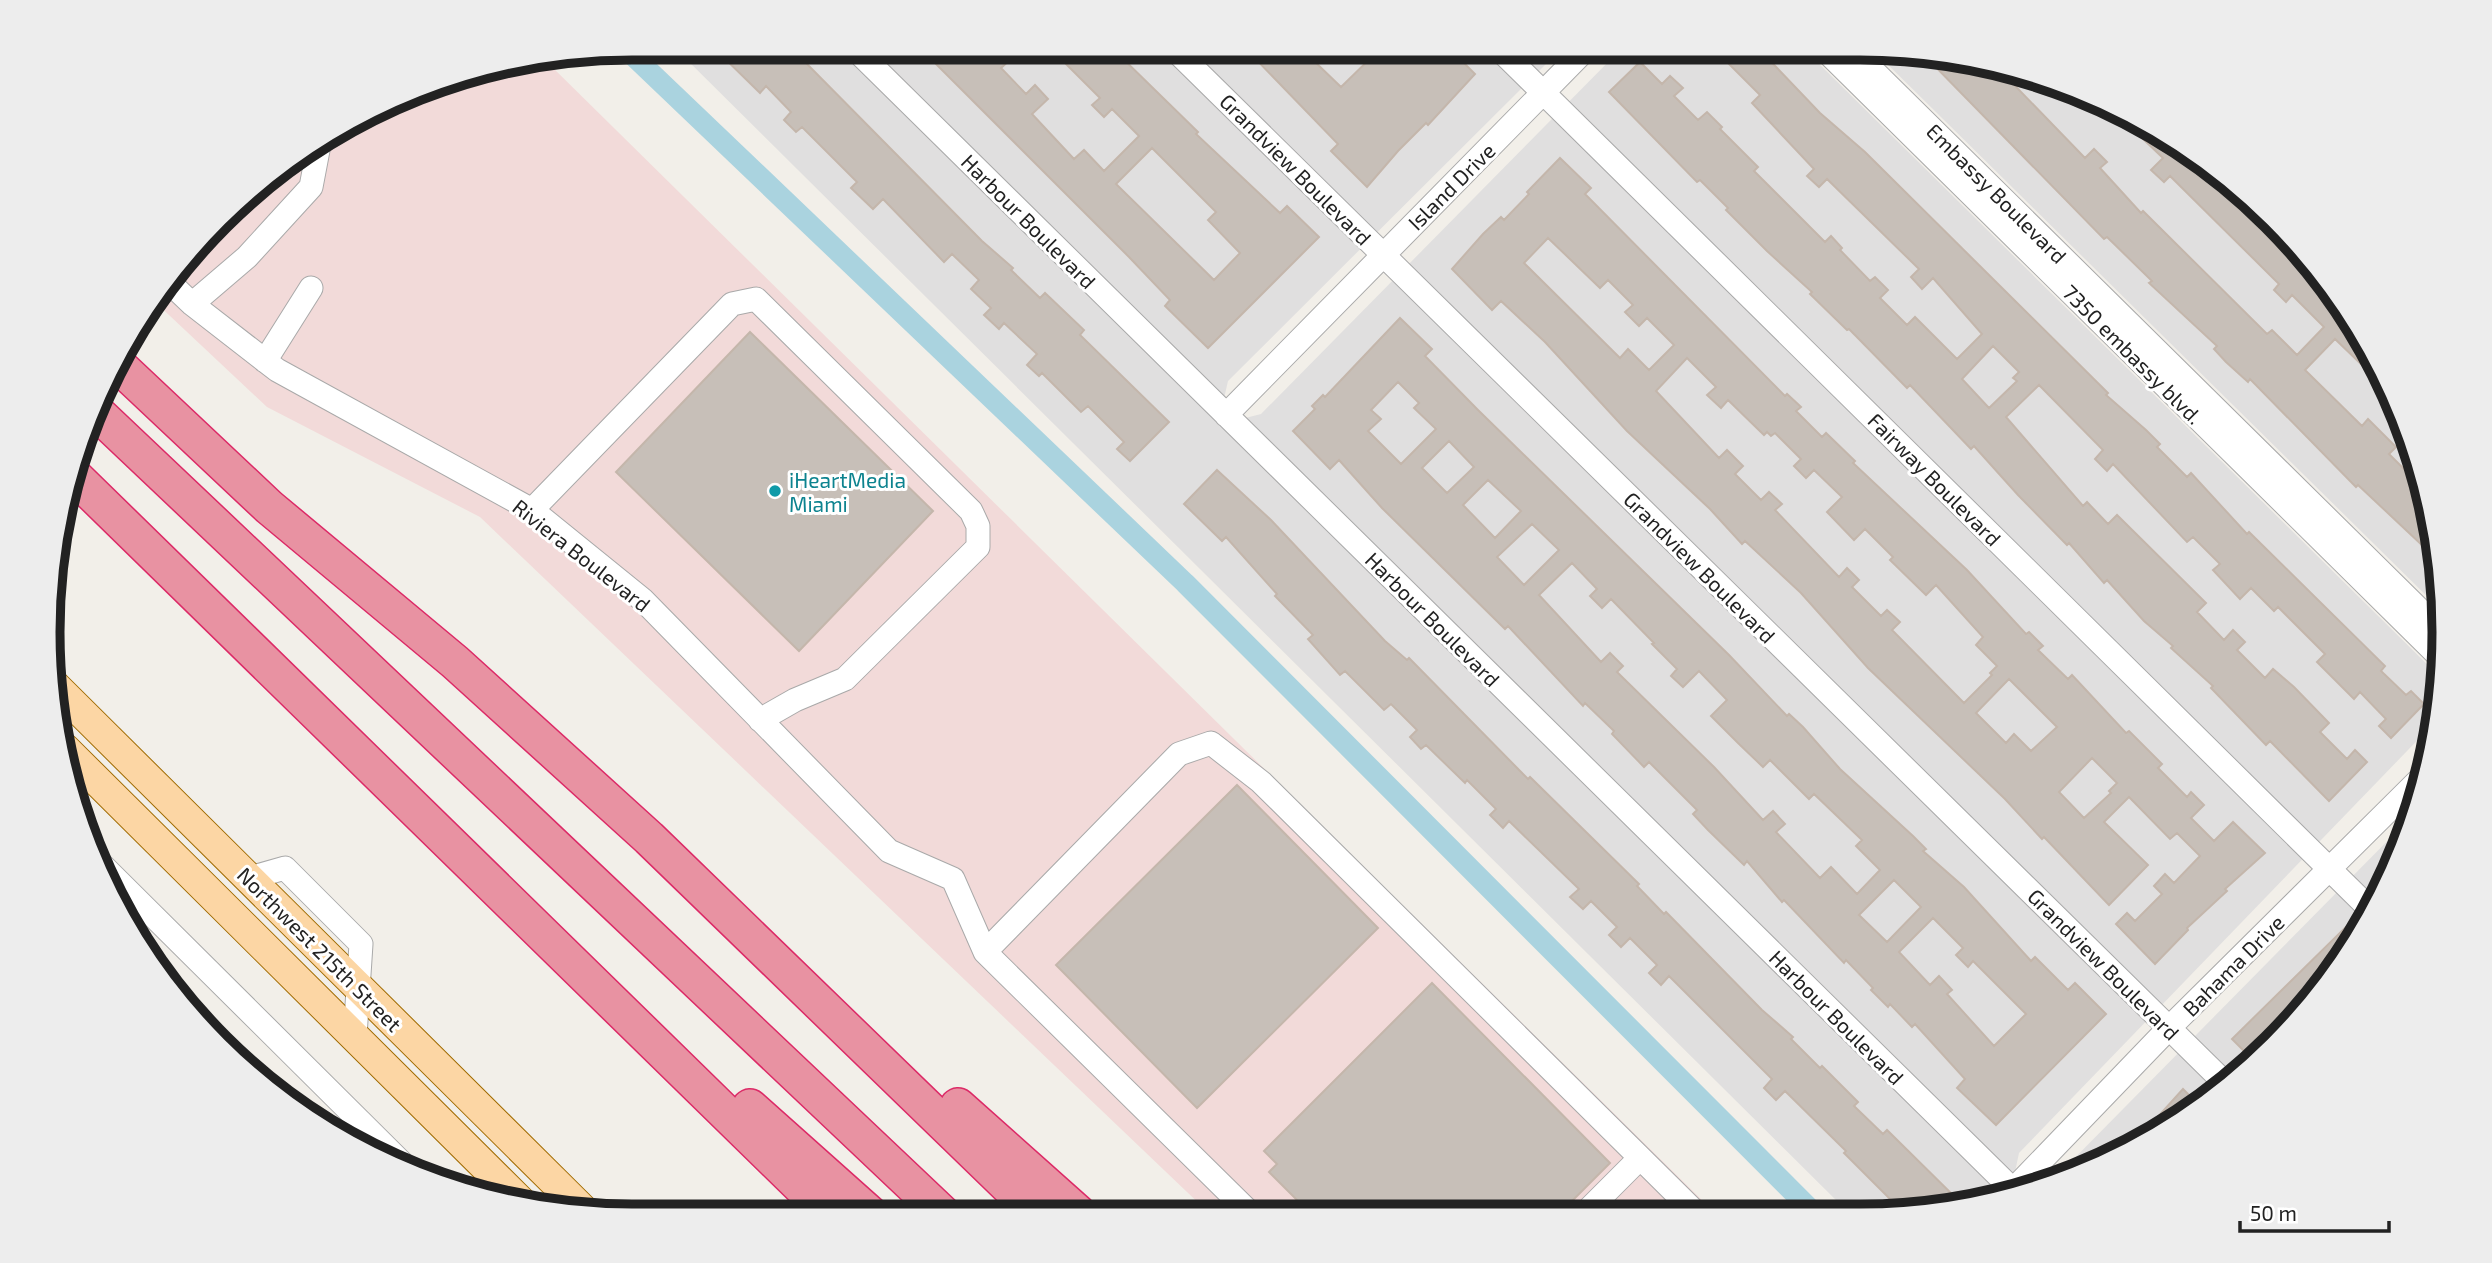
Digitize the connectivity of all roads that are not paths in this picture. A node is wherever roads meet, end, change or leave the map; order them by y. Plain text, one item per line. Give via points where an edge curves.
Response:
1 (866, 60) edge
2 (1185, 60) edge
3 (1510, 60) edge
4 (1575, 60) edge
5 (1835, 60) edge
6 (1862, 60) edge
7 (1543, 93) junction
8 (317, 154) edge
9 (1383, 254) junction
10 (175, 288) edge
11 (311, 288) dead end
12 (192, 304) junction
13 (265, 361) junction
14 (123, 370) edge
15 (1226, 415) junction
16 (102, 417) edge
17 (80, 481) edge
18 (532, 510) junction
19 (2432, 622) edge
20 (2432, 649) edge
21 (63, 694) edge
22 (760, 720) junction
23 (74, 757) edge
24 (2410, 789) edge
25 (649, 838) junction
26 (174, 857) junction
27 (2330, 869) junction
28 (116, 878) edge
29 (250, 878) junction
30 (2364, 902) edge
31 (524, 919) junction
32 (985, 952) junction
33 (360, 989) junction
34 (2169, 1028) junction
35 (355, 1036) junction
36 (2219, 1077) edge
37 (388, 1149) edge
38 (1640, 1158) junction
39 (2023, 1180) edge
40 (2007, 1184) edge
41 (509, 1190) edge
42 (573, 1200) edge
43 (819, 1204) edge
44 (859, 1204) edge
45 (933, 1204) edge
46 (1027, 1204) edge
47 (1068, 1204) edge
48 (1241, 1204) edge
49 (1594, 1204) edge
50 (1687, 1204) edge

1 - 15 street, Harbour Boulevard
2 - 9 street, Grandview Boulevard
3 - 7 street, Fairway Boulevard
4 - 7 street, Island Drive
5 - 20 street, 7350 embassy blvd.
6 - 19 street, Embassy Boulevard
7 - 9 street, Island Drive
7 - 27 street, Fairway Boulevard
8 - 12 street via 311,187 247,257
9 - 15 street, Island Drive
9 - 34 street, Grandview Boulevard
10 - 12 street, Riviera Boulevard
11 - 13 street
12 - 13 street, Riviera Boulevard
13 - 18 street, Riviera Boulevard
14 - 25 highway via 269,507 455,662
15 - 40 street, Harbour Boulevard
16 - 45 highway
17 - 31 highway
18 - 22 street, Riviera Boulevard via 643,600
18 - 22 street via 732,304 756,299 971,510 978,526 978,547 845,679
21 - 29 main road, Northwest 215th Street
22 - 32 street, Riviera Boulevard via 889,851 953,879
23 - 26 main road, Northwest 215th Street
24 - 27 street, Bahama Drive
25 - 46 highway
25 - 47 highway
26 - 29 main road via 221,882
26 - 35 main road, Northwest 215th Street
27 - 30 street, Fairway Boulevard
27 - 34 street, Bahama Drive
28 - 37 street
29 - 33 main road, Northwest 215th Street
31 - 43 highway
31 - 44 highway via 718,1079
32 - 38 street via 1179,754 1211,743 1261,782
32 - 48 street
33 - 35 street
33 - 42 main road, Northwest 215th Street
34 - 36 street, Grandview Boulevard
34 - 39 street, Bahama Drive
35 - 41 main road, Northwest 215th Street
38 - 49 street
38 - 50 street

